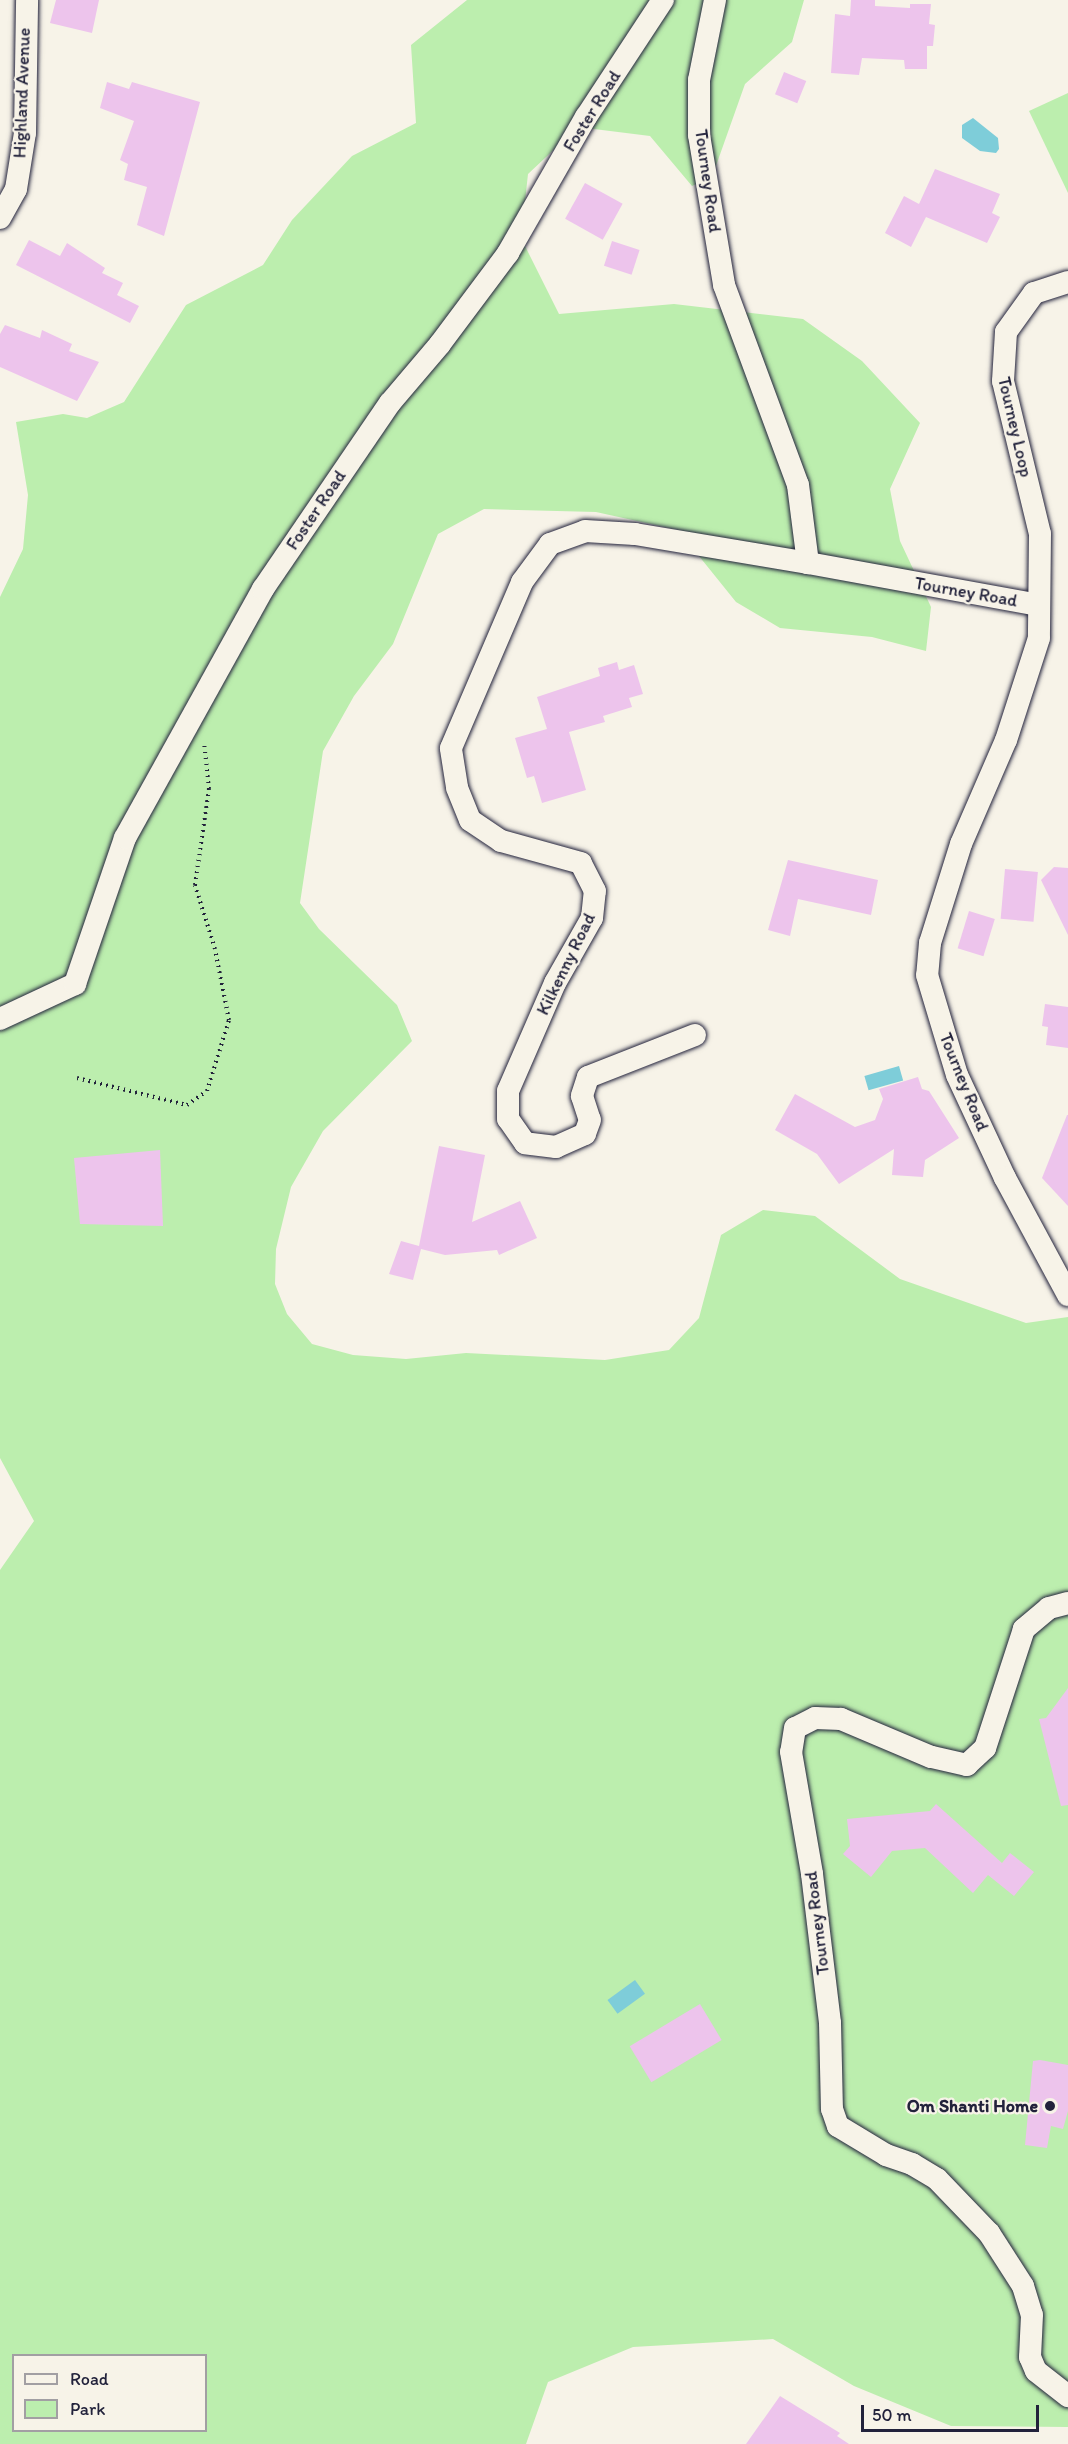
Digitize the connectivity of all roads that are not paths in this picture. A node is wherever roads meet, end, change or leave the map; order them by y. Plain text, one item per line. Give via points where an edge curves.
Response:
1 (27, 0) edge
2 (663, 0) edge
3 (715, 0) edge
4 (0, 218) edge
5 (1068, 282) edge
6 (808, 563) junction
7 (1038, 605) junction
8 (0, 1019) edge
9 (695, 1035) dead end
10 (1068, 1295) edge
11 (1068, 1603) edge
12 (1068, 2396) edge

1 - 4 street, Highland Avenue via 25,133 16,189
2 - 8 street, Foster Road via 586,117 508,253 390,403 263,589 125,838 75,984
3 - 6 street, Tourney Road via 699,80 699,135 704,169 724,285 798,485
5 - 7 street, Tourney Loop via 1034,293 1020,308 1005,332 1001,358 1003,381 1040,534
6 - 7 street, Tourney Road
6 - 9 street, Kilkenny Road via 634,534 585,531 550,544 522,582 452,748 457,787 470,820 501,841 580,863 595,891 592,918 555,982 508,1091 508,1119 525,1143 556,1147 585,1134 590,1120 582,1096 588,1077
7 - 10 street, Tourney Road via 1039,638 1006,740 961,844 930,943 927,975 957,1075 1005,1178
11 - 12 street, Tourney Road via 1049,1608 1024,1629 985,1748 968,1765 931,1757 841,1719 814,1718 795,1728 791,1752 812,1874 830,2023 832,2109 838,2126 886,2156 912,2164 937,2179 989,2233 1023,2286 1032,2315 1030,2357 1036,2371

